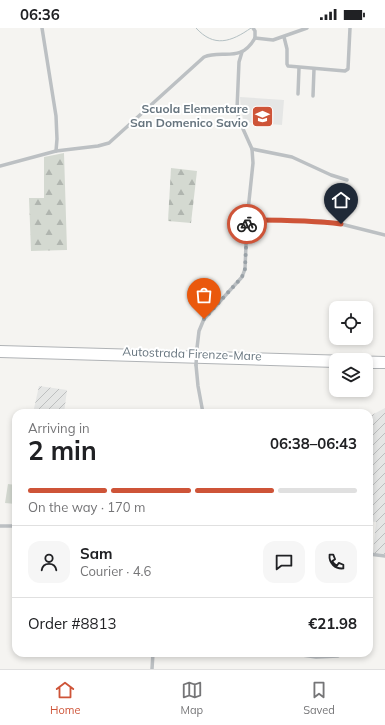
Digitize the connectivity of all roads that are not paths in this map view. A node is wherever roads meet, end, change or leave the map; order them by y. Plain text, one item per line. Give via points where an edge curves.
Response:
1 (42, 28) edge
2 (307, 28) edge
3 (350, 28) edge
4 (254, 30) edge
5 (284, 37) junction
6 (255, 38) junction
7 (242, 52) junction
8 (299, 68) junction
9 (314, 69) junction
10 (298, 94) dead end
11 (313, 96) dead end
12 (252, 149) junction
13 (56, 151) junction
14 (0, 166) edge
15 (347, 180) dead end
16 (247, 220) junction
17 (385, 235) edge
18 (0, 349) edge
19 (0, 354) edge
20 (385, 360) edge
21 (329, 364) edge
22 (373, 365) edge
23 (385, 365) edge
24 (202, 409) edge
25 (0, 526) edge
26 (12, 526) edge
27 (373, 554) edge
28 (385, 556) edge
29 (153, 657) edge
30 (152, 669) edge

1 - 13 street via 56,116
2 - 5 street
3 - 9 street via 348,69
4 - 6 street
5 - 6 street via 270,40
5 - 8 street via 287,64
6 - 7 street
7 - 12 street via 239,62 237,109
7 - 13 street via 204,57 109,143
8 - 9 street
8 - 10 street
9 - 11 street
12 - 15 street via 292,157
12 - 16 street
13 - 14 street
16 - 17 street via 322,221
16 - 24 street, bridge via 245,269 242,277 204,319 199,331 196,365
18 - 20 highway, Autostrada Firenze-Mare
19 - 21 highway, Autostrada Firenze-Mare
22 - 23 highway
25 - 26 street
27 - 28 street
29 - 30 street

